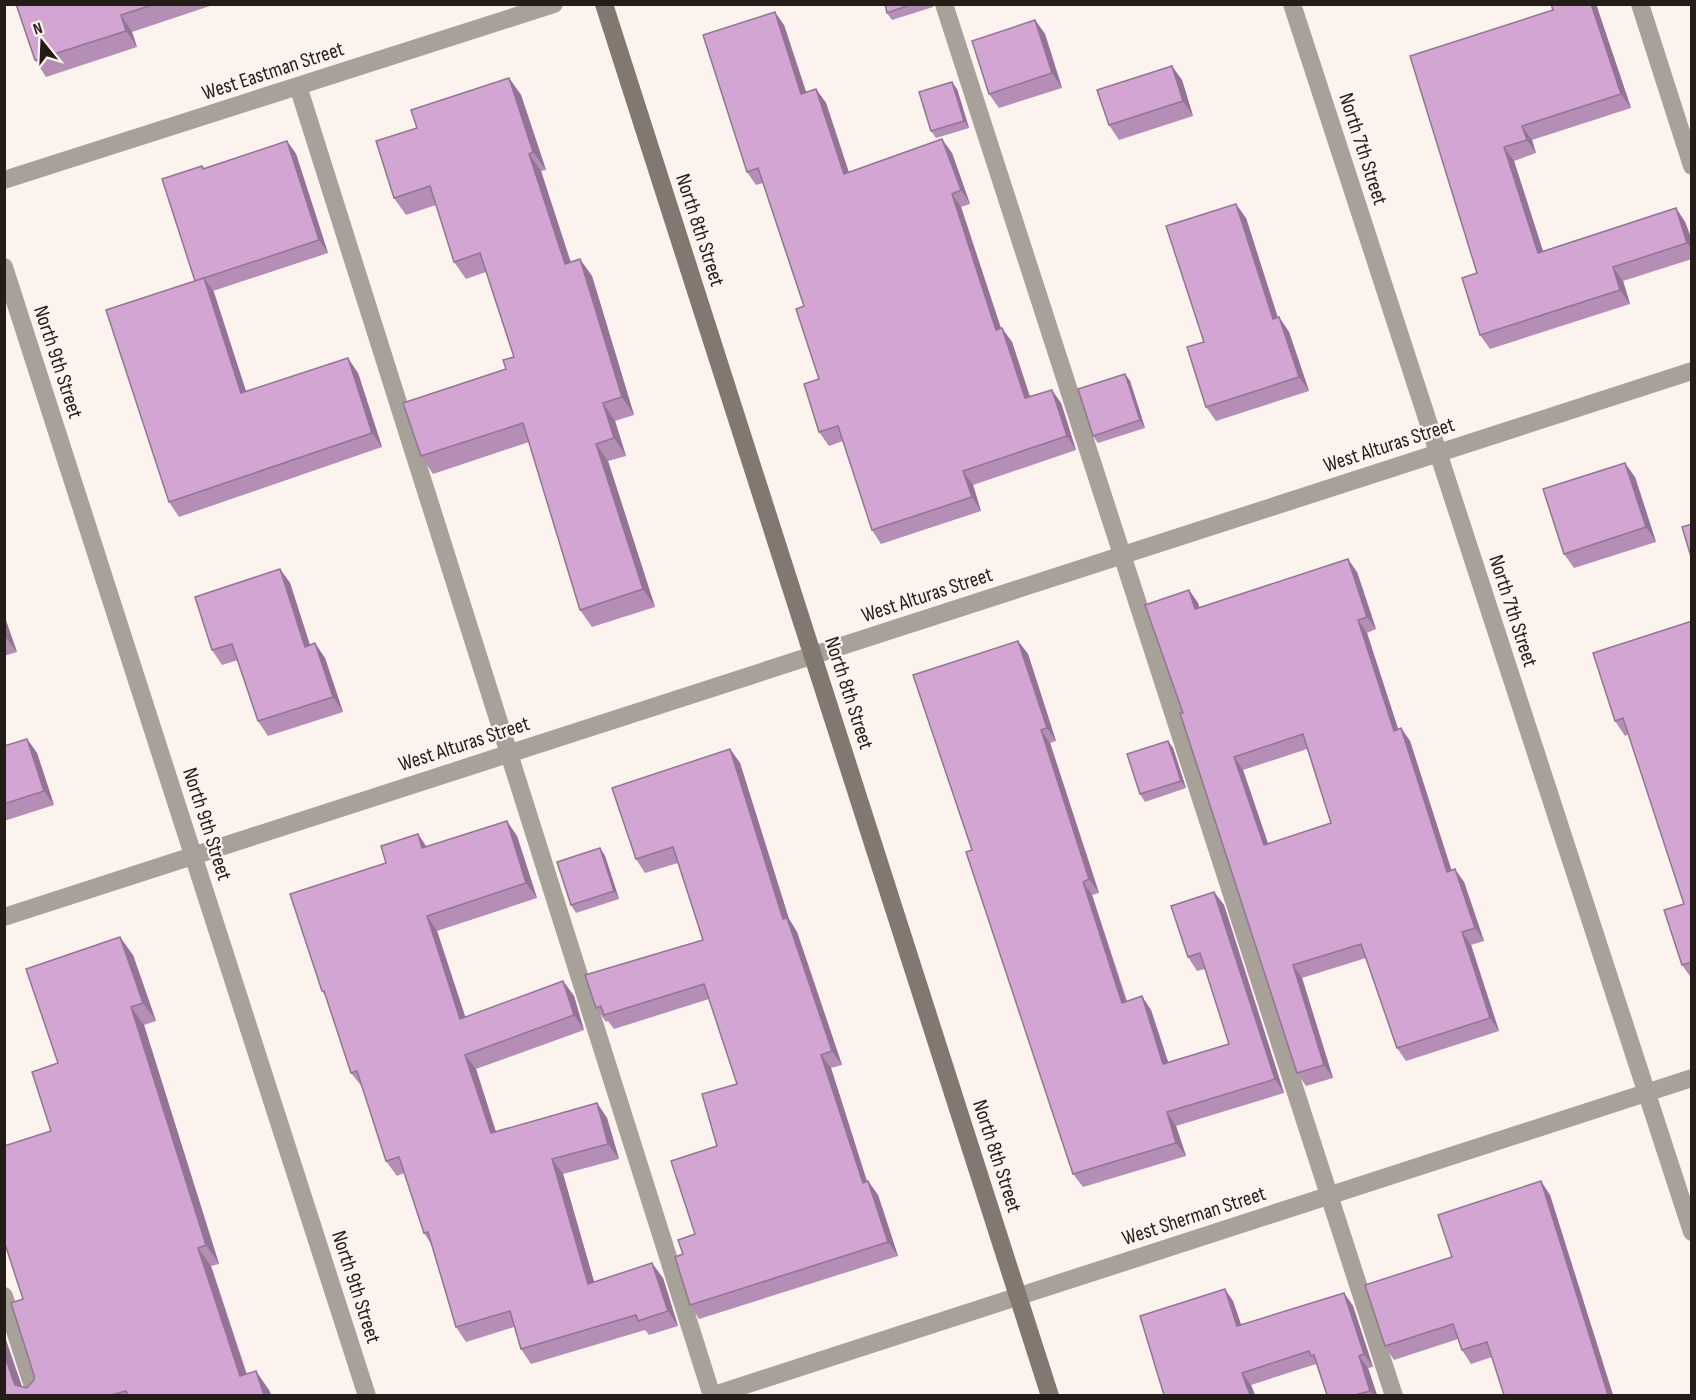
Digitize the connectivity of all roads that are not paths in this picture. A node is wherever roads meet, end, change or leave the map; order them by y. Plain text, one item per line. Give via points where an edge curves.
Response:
1 (554, 4) edge
2 (604, 4) edge
3 (944, 4) edge
4 (1292, 4) edge
5 (1640, 4) edge
6 (298, 86) junction
7 (1692, 166) edge
8 (4, 180) edge
9 (4, 267) edge
10 (1692, 371) edge
11 (1438, 453) junction
12 (1122, 555) junction
13 (813, 655) junction
14 (508, 754) junction
15 (193, 856) junction
16 (4, 917) edge
17 (1692, 1078) edge
18 (1646, 1092) junction
19 (1329, 1196) junction
20 (1692, 1232) edge
21 (4, 1296) edge
22 (1018, 1296) junction
23 (36, 1395) edge
24 (367, 1395) edge
25 (711, 1395) edge
26 (1050, 1395) edge
27 (1394, 1395) edge

1 - 6 street, West Eastman Street
2 - 13 street, North 8th Street
3 - 12 street
4 - 11 street, North 7th Street
5 - 7 street
6 - 8 street, West Eastman Street
6 - 14 street
9 - 15 street, North 9th Street
10 - 11 street, West Alturas Street
11 - 12 street, West Alturas Street
11 - 18 street, North 7th Street
12 - 13 street, West Alturas Street
12 - 19 street
13 - 14 street, West Alturas Street
13 - 22 street, North 8th Street
14 - 15 street, West Alturas Street
14 - 25 street
15 - 16 street, West Alturas Street
15 - 24 street, North 9th Street
17 - 18 street, West Sherman Street
18 - 19 street, West Sherman Street
18 - 20 street, North 7th Street
19 - 22 street, West Sherman Street
19 - 27 street
21 - 23 street
22 - 25 street, West Sherman Street
22 - 26 street, North 8th Street

